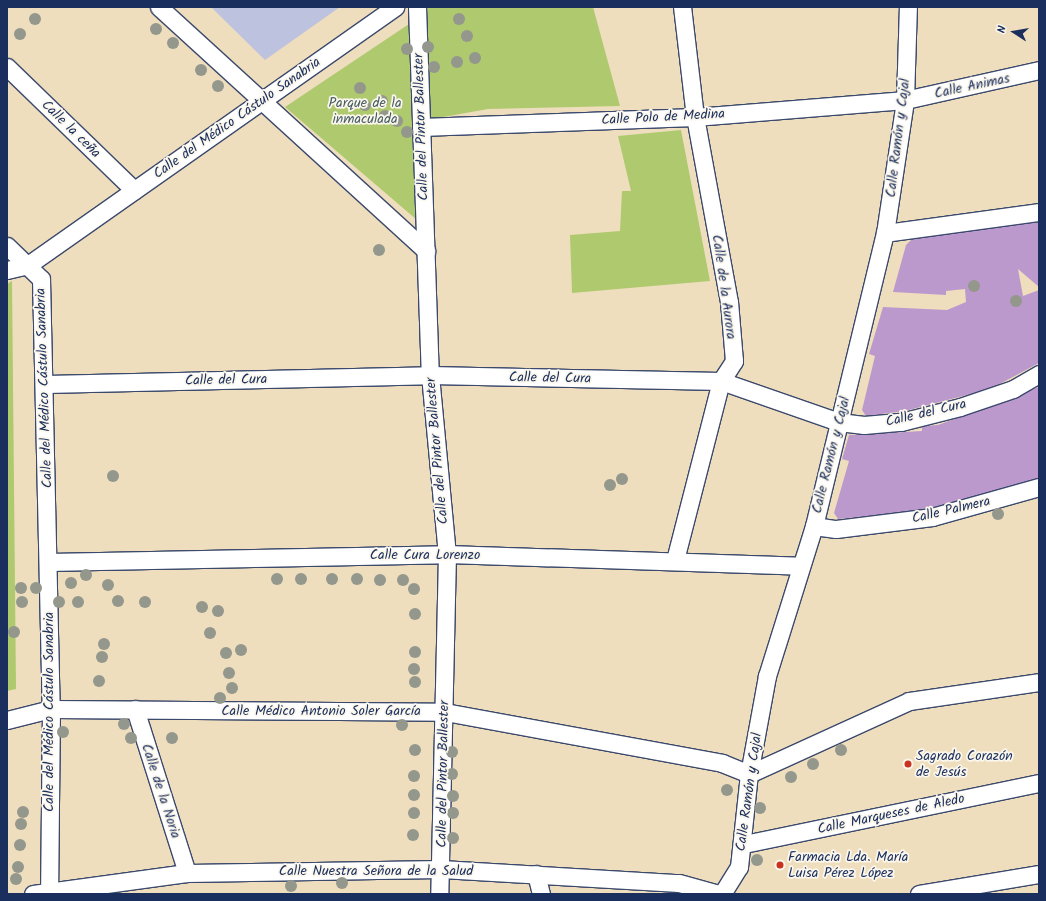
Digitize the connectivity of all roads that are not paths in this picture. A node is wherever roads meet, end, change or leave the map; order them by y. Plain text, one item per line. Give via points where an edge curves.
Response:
1 (159, 7) edge
2 (395, 7) edge
3 (417, 7) edge
4 (682, 7) edge
5 (908, 7) edge
6 (7, 67) edge
7 (1039, 70) edge
8 (905, 100) junction
9 (261, 101) junction
10 (696, 117) junction
11 (421, 127) junction
12 (134, 190) junction
13 (1039, 212) edge
14 (885, 233) junction
15 (7, 246) edge
16 (426, 251) junction
17 (28, 265) junction
18 (7, 270) edge
19 (1039, 374) edge
20 (430, 376) junction
21 (721, 381) junction
22 (46, 384) junction
23 (839, 422) junction
24 (1039, 487) edge
25 (814, 526) junction
26 (447, 554) junction
27 (675, 560) junction
28 (48, 562) junction
29 (801, 566) junction
30 (1039, 682) edge
31 (51, 709) junction
32 (136, 709) junction
33 (445, 712) junction
34 (7, 720) edge
35 (749, 774) junction
36 (1039, 783) edge
37 (744, 844) junction
38 (441, 869) junction
39 (187, 873) junction
40 (536, 874) junction
41 (1039, 874) edge
42 (41, 893) edge
43 (439, 894) edge
44 (541, 894) edge
45 (720, 894) edge
46 (919, 894) edge

1 - 9 street
2 - 9 street, Calle del Médico Cástulo Sanabria
3 - 11 street, Calle del Pintor Ballester
4 - 10 street, Calle de la Aurora
5 - 8 street, Calle Ramón y Cajal
6 - 12 street, Calle la ceña
7 - 8 street, Calle Animas
8 - 10 street, Calle Polo de Medina
8 - 14 street, Calle Ramón y Cajal
9 - 12 street, Calle del Médico Cástulo Sanabria
9 - 16 street
10 - 11 street, Calle Polo de Medina
10 - 21 street, Calle de la Aurora via 729,302 734,361
11 - 16 street, Calle del Pintor Ballester
12 - 17 street, Calle del Médico Cástulo Sanabria
13 - 14 street
14 - 23 street, Calle Ramón y Cajal
15 - 17 street
16 - 20 street, Calle del Pintor Ballester
17 - 18 street
17 - 22 street, Calle del Médico Cástulo Sanabria via 41,279
19 - 23 street, Calle del Cura via 1012,389 901,422 864,425
20 - 21 street, Calle del Cura
20 - 22 street, Calle del Cura
20 - 26 street, Calle del Pintor Ballester
21 - 23 street, Calle del Cura
21 - 27 street, Calle de la Aurora
22 - 28 street, Calle del Médico Cástulo Sanabria
23 - 25 street, Calle Ramón y Cajal
24 - 25 street, Calle Palmera via 932,517 836,529
25 - 29 street, Calle Ramón y Cajal
26 - 27 street, Calle Cura Lorenzo
26 - 28 street, Calle Cura Lorenzo
26 - 33 street, Calle del Pintor Ballester
27 - 29 street, Calle Cura Lorenzo
28 - 31 street, Calle del Médico Cástulo Sanabria
29 - 35 street, Calle Ramón y Cajal via 767,676
30 - 35 street via 909,701
31 - 32 street, Calle Médico Antonio Soler García
31 - 34 street, Calle Médico Antonio Soler García
31 - 42 street, Calle del Médico Cástulo Sanabria
32 - 33 street, Calle Médico Antonio Soler García
32 - 39 street, Calle de la Noria
33 - 35 street, Calle Médico Antonio Soler García via 722,763
33 - 38 street, Calle del Pintor Ballester
35 - 37 street, Calle Ramón y Cajal
36 - 37 street, Calle Marqueses de Aledo
37 - 45 street, Calle Ramón y Cajal via 738,867
38 - 39 street, Calle Nuestra Señora de la Salud
38 - 40 street, Calle Nuestra Señora de la Salud
38 - 43 street, Calle del Pintor Ballester
39 - 42 street, Calle Nuestra Señora de la Salud
40 - 44 street
40 - 45 street, Calle Nuestra Señora de la Salud via 679,883
41 - 46 street

